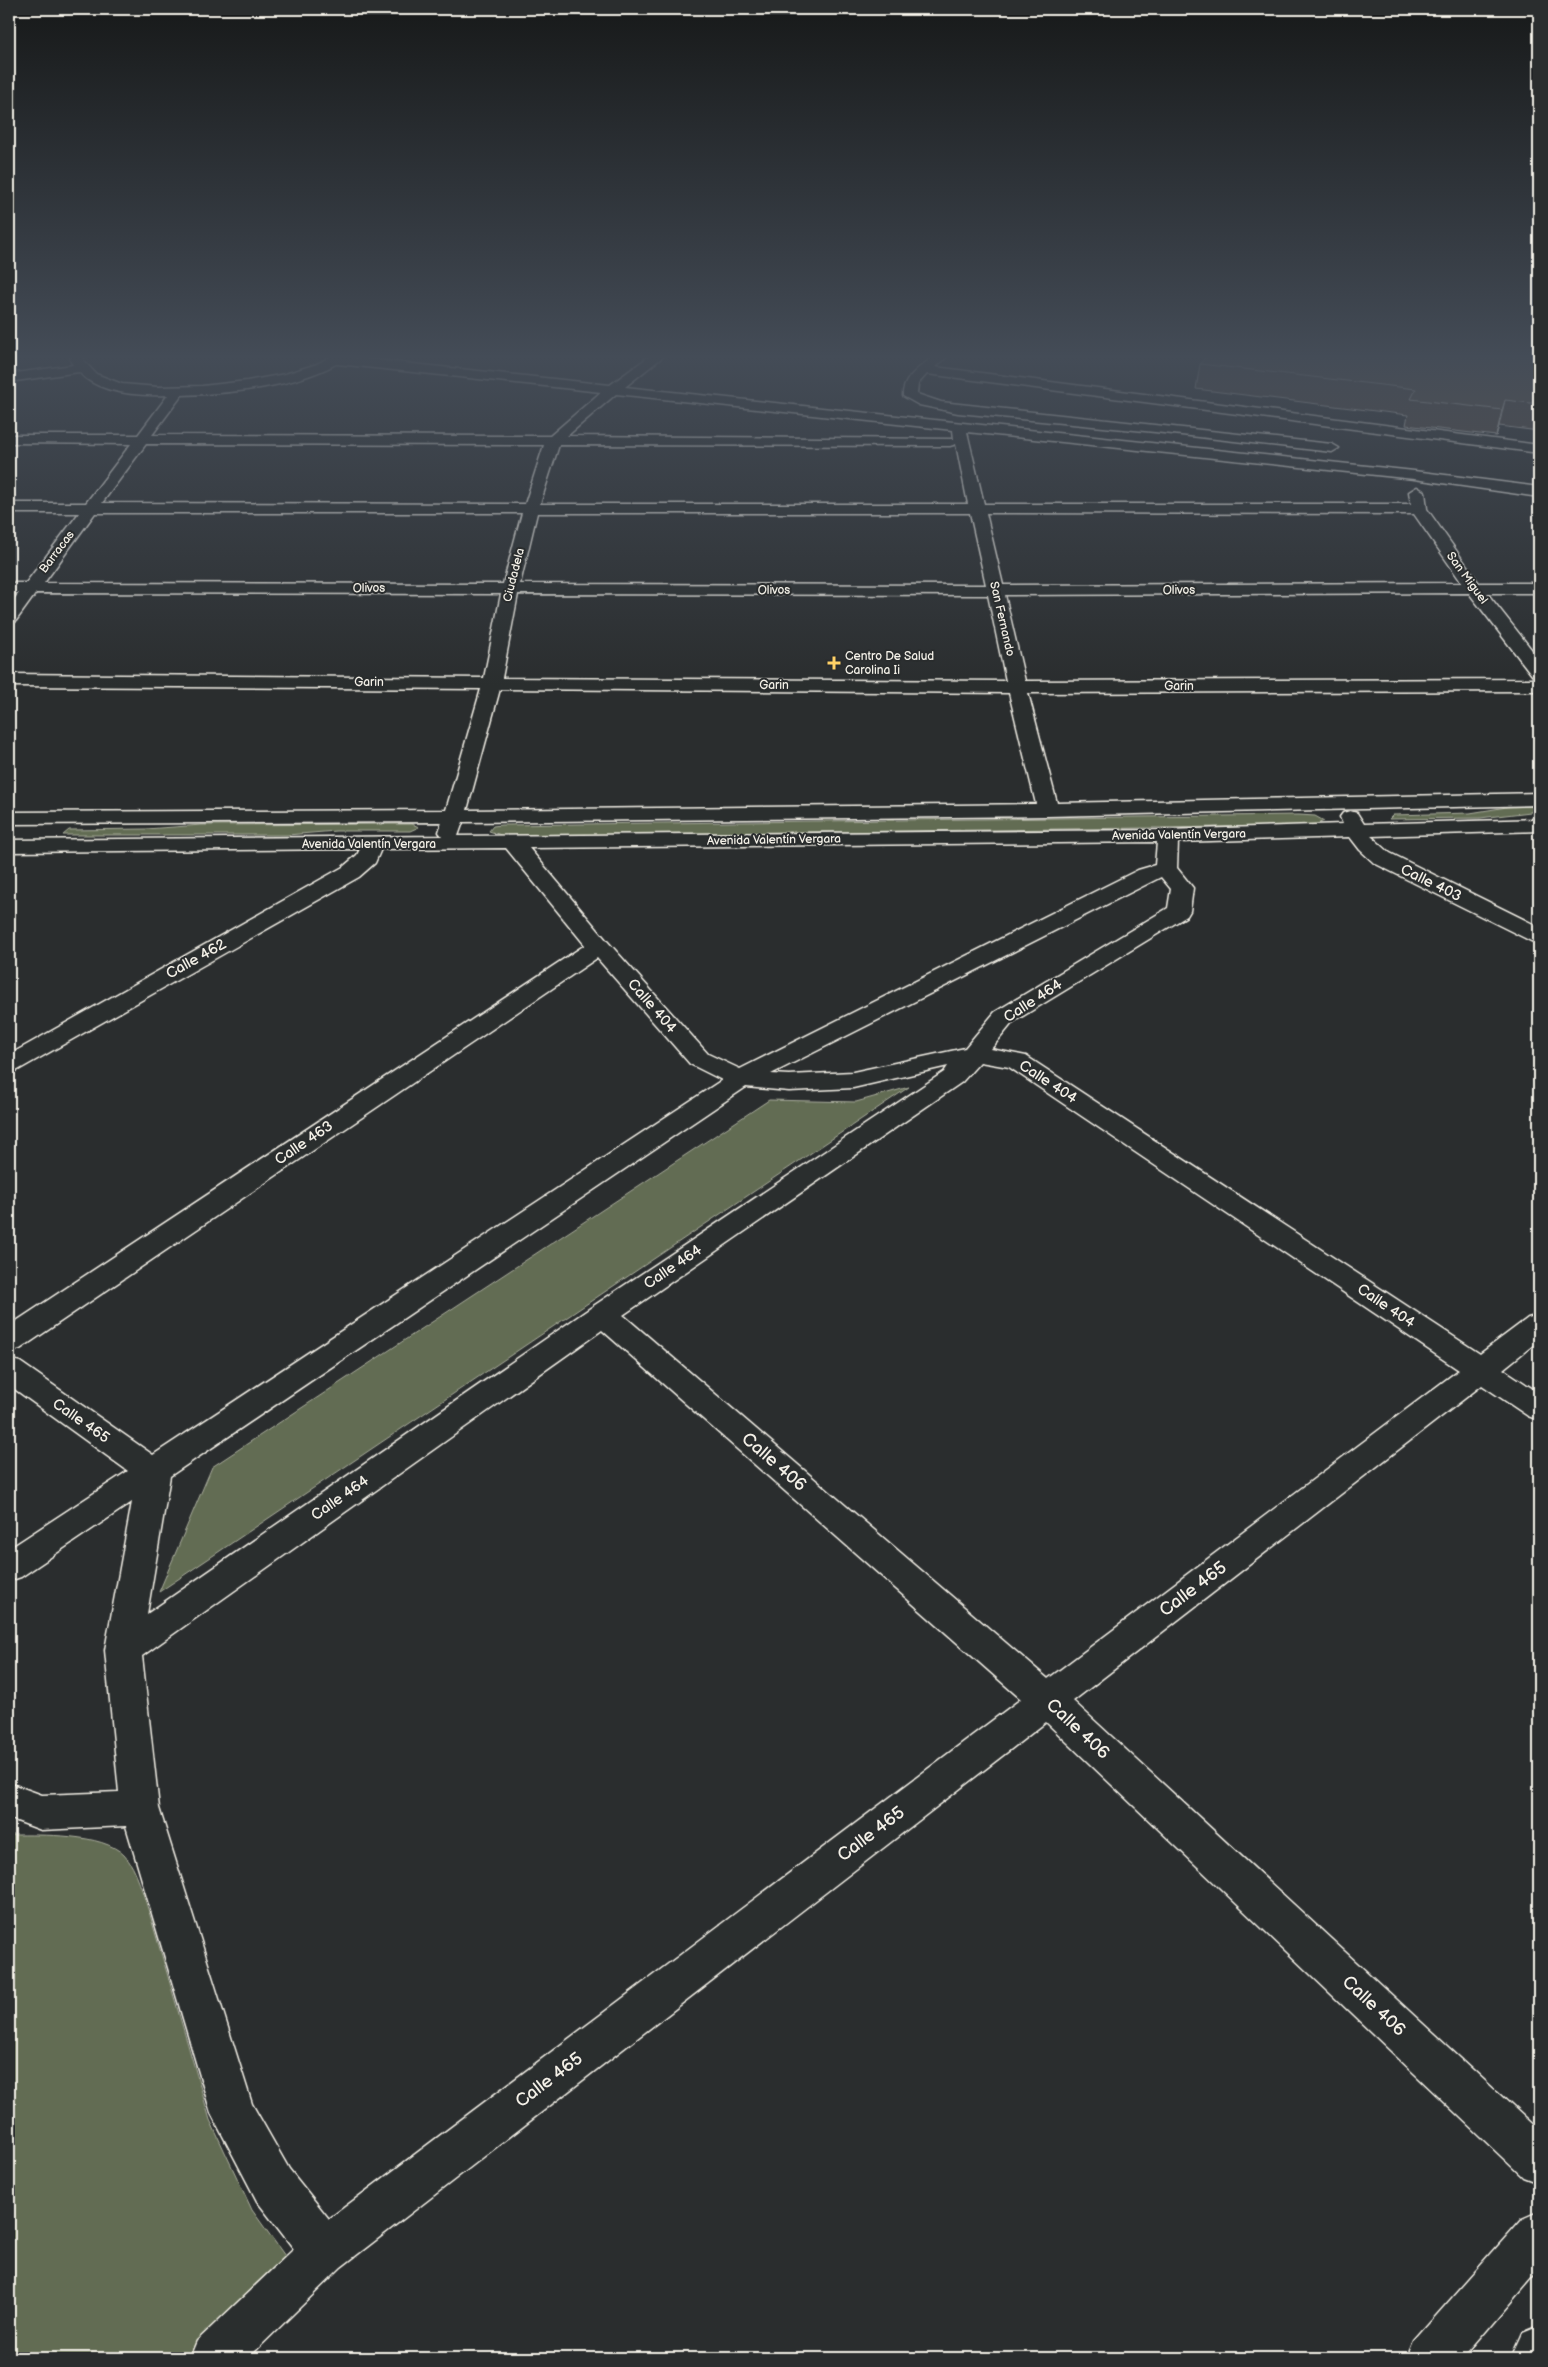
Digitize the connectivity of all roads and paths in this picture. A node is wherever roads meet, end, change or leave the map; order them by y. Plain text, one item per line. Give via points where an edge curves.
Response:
1 (122, 465) edge
2 (545, 465) edge
3 (967, 465) edge
4 (1306, 465) edge
5 (1414, 475) junction
6 (1539, 492) edge
7 (9, 508) edge
8 (90, 508) junction
9 (531, 508) junction
10 (977, 509) junction
11 (1420, 509) junction
12 (9, 588) edge
13 (31, 588) junction
14 (510, 588) junction
15 (1474, 588) junction
16 (1539, 588) edge
17 (996, 590) junction
18 (9, 618) edge
19 (1539, 671) edge
20 (9, 680) edge
21 (492, 683) junction
22 (1539, 686) edge
23 (1018, 687) junction
24 (1539, 799) edge
25 (1346, 805) junction
26 (1048, 810) junction
27 (453, 816) junction
28 (9, 818) edge
29 (46, 818) junction
30 (1539, 825) edge
31 (1356, 830) junction
32 (1168, 836) junction
33 (373, 843) junction
34 (513, 843) junction
35 (448, 844) junction
36 (15, 849) edge
37 (1166, 869) junction
38 (1539, 936) edge
39 (599, 946) junction
40 (974, 1053) junction
41 (9, 1065) edge
42 (742, 1080) junction
43 (603, 1314) junction
44 (1539, 1325) edge
45 (9, 1341) edge
46 (9, 1370) edge
47 (1481, 1370) junction
48 (1539, 1408) edge
49 (154, 1472) junction
50 (9, 1567) edge
51 (123, 1650) junction
52 (1047, 1700) junction
53 (9, 1800) edge
54 (140, 1808) junction
55 (1539, 2161) edge
56 (1539, 2234) edge
57 (326, 2251) junction
58 (1539, 2351) edge
59 (214, 2358) edge
60 (1431, 2358) edge
61 (1535, 2358) edge

1 - 8 street, Barracas
2 - 9 street, Ciudadela
3 - 10 street, San Fernando
4 - 5 street
5 - 6 street
5 - 11 street, San Miguel
7 - 8 street
8 - 9 street
8 - 13 street, Barracas
9 - 10 street
9 - 14 street, Ciudadela
10 - 11 street
10 - 17 street, San Fernando
11 - 15 street, San Miguel
12 - 13 street, Olivos
13 - 14 street, Olivos
13 - 18 street, Barracas
14 - 17 street, Olivos
14 - 21 street, Ciudadela
15 - 16 street, Olivos
15 - 17 street, Olivos
15 - 19 street, San Miguel
17 - 23 street, San Fernando
20 - 21 street, Garin
21 - 23 street, Garin
21 - 27 street, Ciudadela
22 - 23 street, Garin
23 - 26 street, San Fernando
24 - 25 street, Avenida Valentín Vergara
25 - 26 street, Avenida Valentín Vergara
25 - 31 street, Calle 403
26 - 27 street, Avenida Valentín Vergara
27 - 29 street, Avenida Valentín Vergara
27 - 35 street, Ciudadela
28 - 29 street, Avenida Valentín Vergara
29 - 36 street
30 - 31 street, Avenida Valentín Vergara
31 - 32 street, Avenida Valentín Vergara
31 - 38 street, Calle 403 via 1373,851 1388,862
32 - 34 street, Avenida Valentín Vergara
32 - 37 street
33 - 35 street, Avenida Valentín Vergara
33 - 36 street, Avenida Valentín Vergara
33 - 41 street, Calle 462 via 367,858 351,872
34 - 35 street, Avenida Valentín Vergara
34 - 39 street, Calle 404
37 - 40 street, Calle 464 via 1182,888 1179,911 1004,1017
37 - 42 street via 1146,875
39 - 42 street, Calle 404 via 699,1059
39 - 45 street, Calle 463
40 - 42 street, Calle 404 via 853,1080 789,1083
40 - 43 street, Calle 464 via 953,1077
40 - 47 street, Calle 404 via 1017,1061
42 - 49 street
43 - 51 street, Calle 464
43 - 52 street, Calle 406
44 - 47 street, Calle 465
46 - 49 street, Calle 465
47 - 48 street, Calle 404
47 - 52 street, Calle 465
49 - 50 street
49 - 51 street
51 - 54 street
52 - 55 street, Calle 406
52 - 57 street, Calle 465
53 - 54 street via 41,1813
54 - 57 street via 233,2113 273,2186
56 - 60 street
57 - 59 street, Calle 465
58 - 61 street

